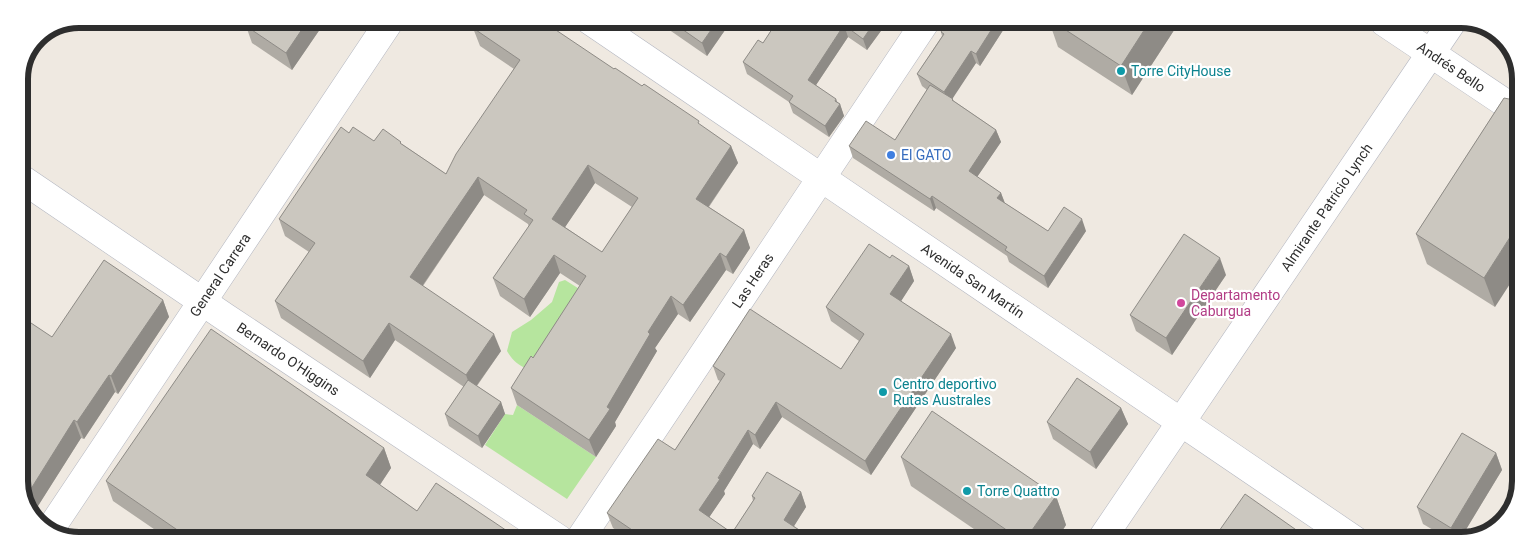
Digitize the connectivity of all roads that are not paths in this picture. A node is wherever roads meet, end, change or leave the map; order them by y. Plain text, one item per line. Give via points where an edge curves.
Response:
1 (385, 28) edge
2 (601, 28) edge
3 (921, 28) edge
4 (1393, 28) edge
5 (1448, 28) edge
6 (1431, 53) junction
7 (1511, 107) edge
8 (821, 177) junction
9 (28, 183) edge
10 (202, 301) junction
11 (1181, 422) junction
12 (53, 525) edge
13 (548, 532) edge
14 (585, 532) edge
15 (1106, 532) edge
16 (1343, 532) edge

1 - 10 street, General Carrera
2 - 8 street, Avenida San Martín
3 - 8 street, Las Heras
4 - 6 street, Andrés Bello
5 - 6 street, Almirante Patricio Lynch
6 - 7 street, Andrés Bello
6 - 11 street, Almirante Patricio Lynch
8 - 11 street, Avenida San Martín
8 - 14 street, Las Heras
9 - 10 street, Bernardo O'Higgins
10 - 12 street, General Carrera
10 - 13 street, Bernardo O'Higgins
11 - 15 street, Almirante Patricio Lynch
11 - 16 street, Avenida San Martín

